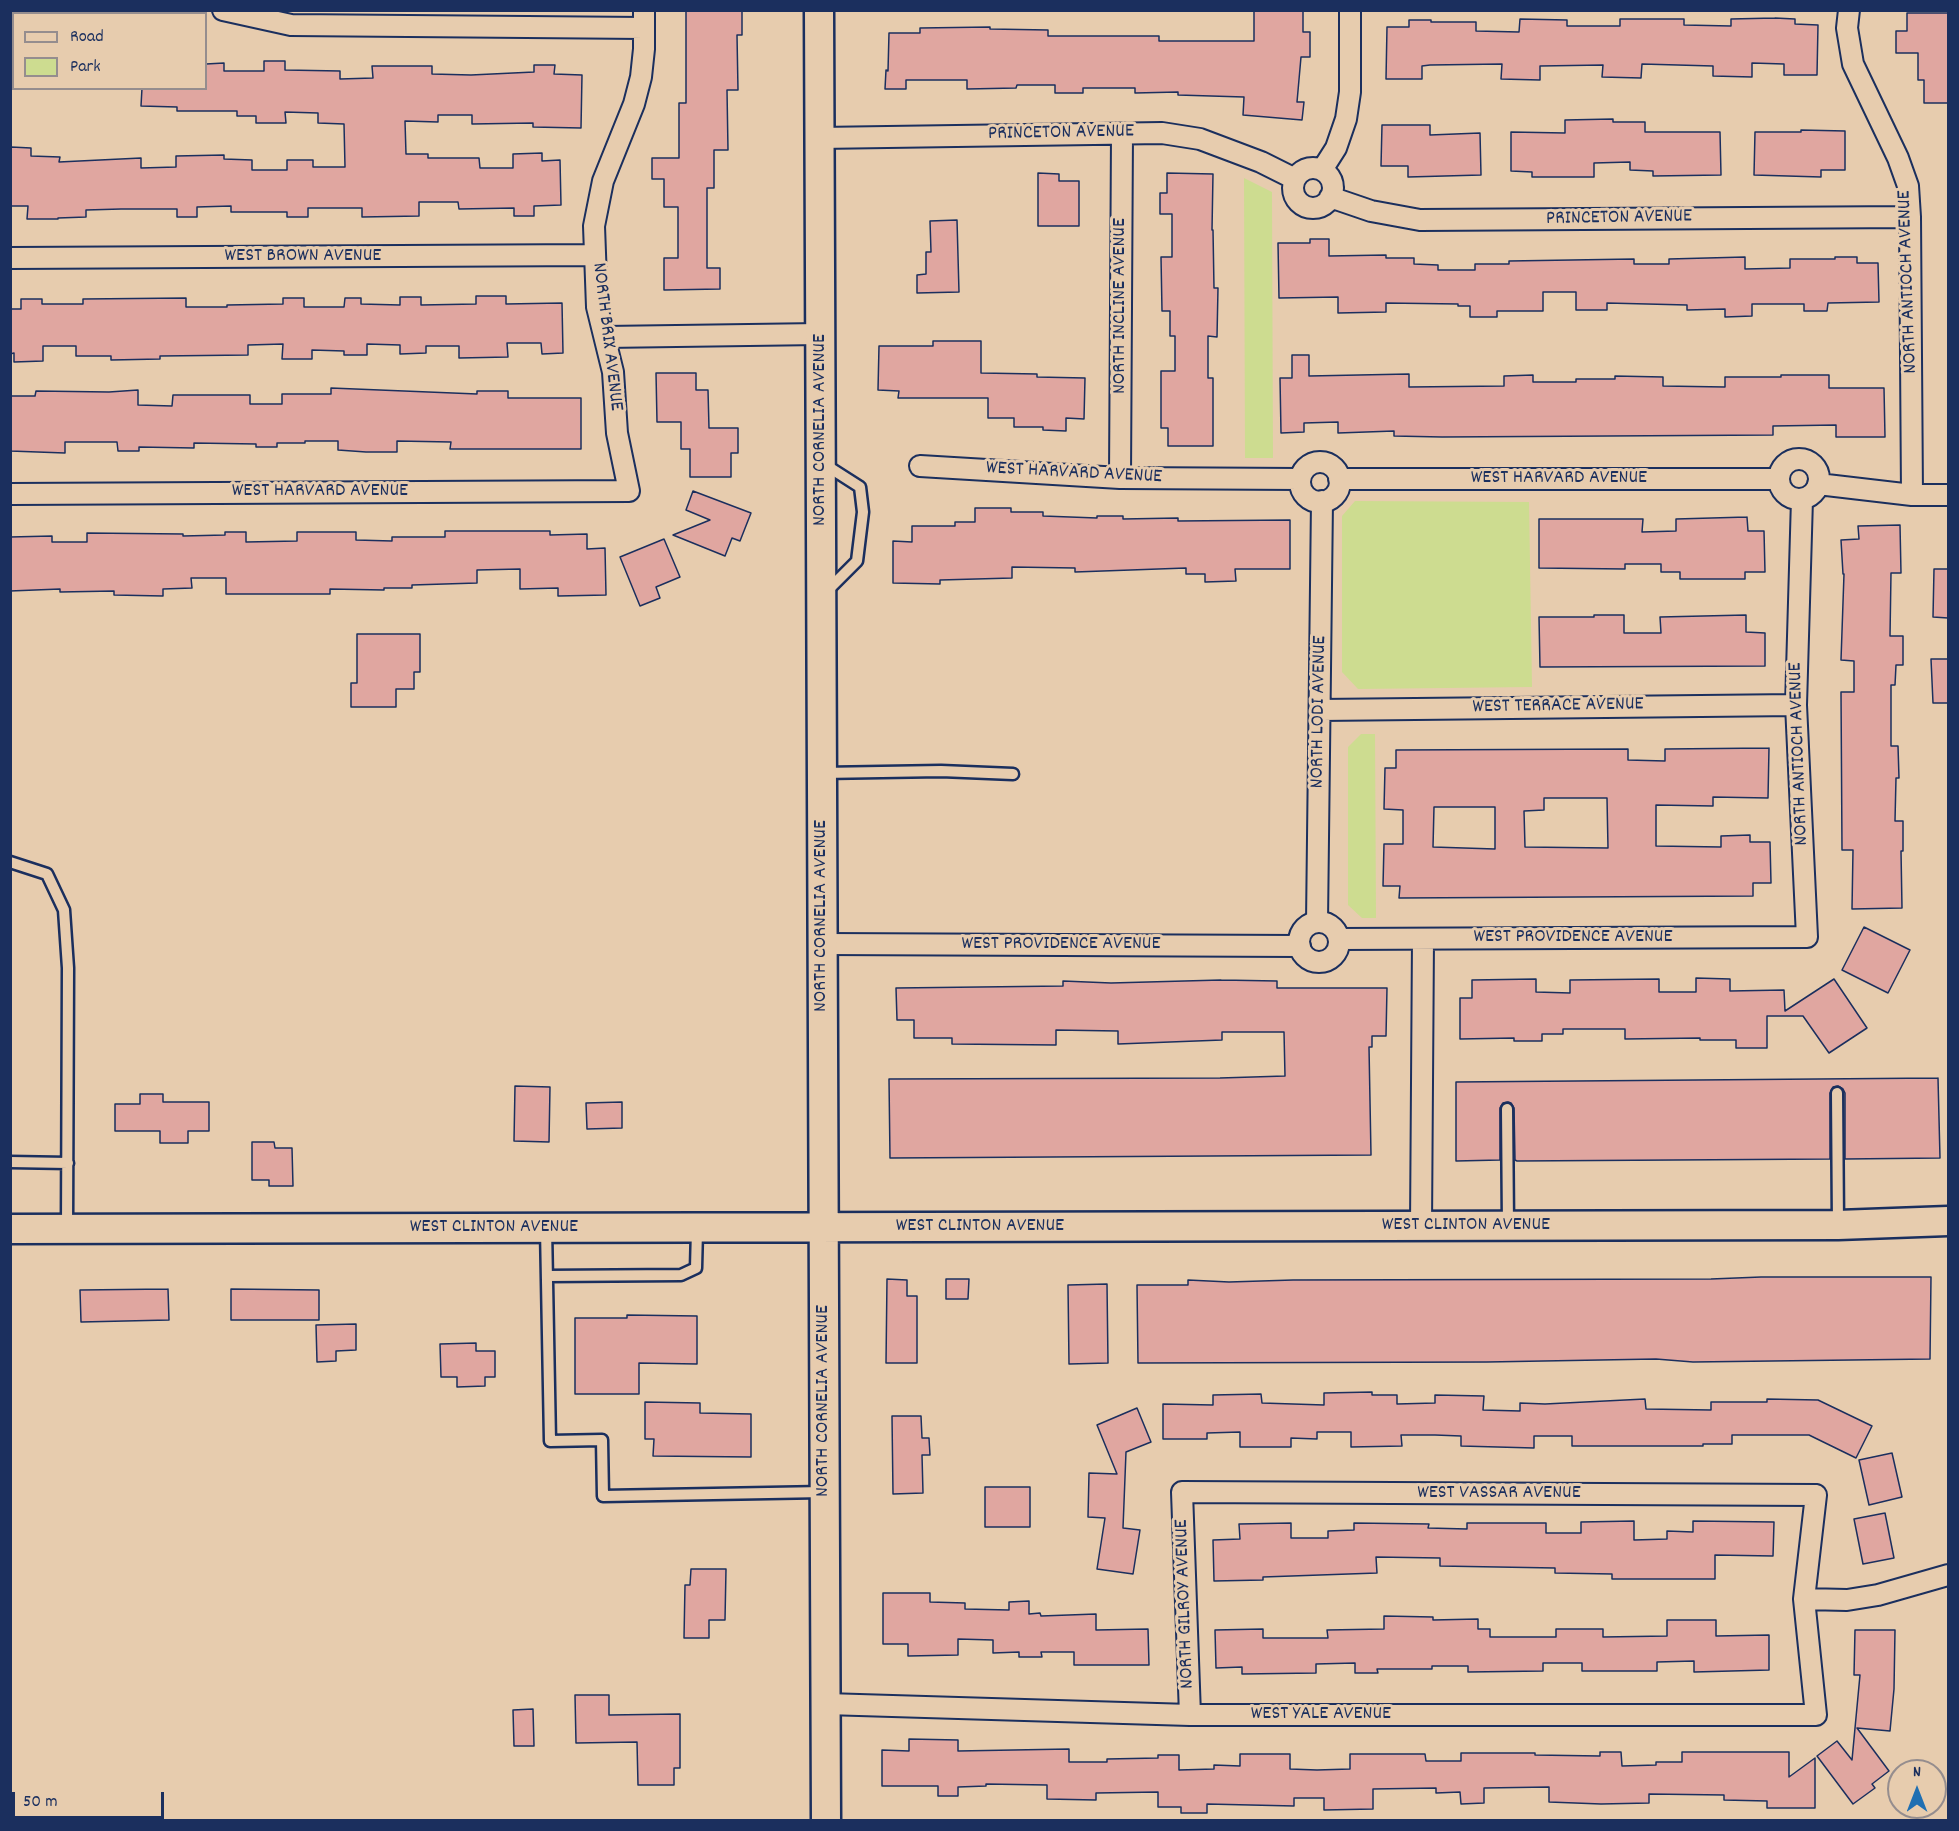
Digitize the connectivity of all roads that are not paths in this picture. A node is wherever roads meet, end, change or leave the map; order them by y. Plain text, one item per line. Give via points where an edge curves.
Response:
1 (223, 10) edge
2 (819, 10) edge
3 (1350, 10) edge
4 (1850, 10) edge
5 (644, 19) edge
6 (1122, 134) junction
7 (819, 138) junction
8 (1322, 170) junction
9 (1294, 179) junction
10 (1330, 196) junction
11 (1910, 217) junction
12 (595, 255) junction
13 (10, 258) edge
14 (820, 334) junction
15 (605, 337) junction
16 (821, 462) junction
17 (920, 466) dead end
18 (1120, 478) junction
19 (1300, 479) junction
20 (1339, 479) junction
21 (1779, 479) junction
22 (1818, 484) junction
23 (629, 490) joint
24 (10, 494) edge
25 (1912, 495) junction
26 (1948, 495) edge
27 (1802, 499) junction
28 (1322, 501) junction
29 (821, 597) junction
30 (1796, 705) junction
31 (1320, 710) junction
32 (822, 773) junction
33 (1014, 774) dead end
34 (10, 862) edge
35 (1317, 922) junction
36 (1807, 938) joint
37 (1339, 939) junction
38 (1423, 939) junction
39 (823, 944) junction
40 (1300, 945) junction
41 (1837, 1093) dead end
42 (1507, 1109) dead end
43 (10, 1162) edge
44 (68, 1163) junction
45 (1948, 1221) edge
46 (1838, 1225) junction
47 (1421, 1226) junction
48 (1508, 1226) junction
49 (697, 1227) junction
50 (824, 1227) junction
51 (546, 1228) junction
52 (10, 1229) edge
53 (67, 1229) junction
54 (547, 1276) junction
55 (825, 1492) junction
56 (1182, 1492) joint
57 (1948, 1575) edge
58 (1804, 1599) junction
59 (826, 1704) junction
60 (1190, 1715) junction
61 (826, 1821) edge

1 - 5 street via 291,25
2 - 7 main road, NORTH CORNELIA AVENUE
3 - 8 street via 1350,92 1346,119
4 - 11 street, NORTH ANTIOCH AVENUE via 1847,28 1852,64 1898,158 1908,186
5 - 12 street, NORTH BRIX AVENUE via 641,77 603,181 594,226
6 - 7 street, PRINCETON AVENUE
6 - 9 street, PRINCETON AVENUE via 1162,133 1200,139
6 - 18 street, NORTH INCLINE AVENUE
7 - 14 main road, NORTH CORNELIA AVENUE
8 - 9 street via 1308,168
8 - 10 street via 1333,187
9 - 10 street via 1295,197 1307,207 1323,205
10 - 11 street, PRINCETON AVENUE via 1371,211 1420,220
11 - 25 street, NORTH ANTIOCH AVENUE
12 - 13 street, WEST BROWN AVENUE
12 - 15 street, NORTH BRIX AVENUE via 597,307
14 - 15 street
14 - 16 main road, NORTH CORNELIA AVENUE
15 - 23 street, NORTH BRIX AVENUE via 613,372 617,433
16 - 29 main road, NORTH CORNELIA AVENUE
16 - 29 lane via 860,487 863,512 857,561
17 - 18 street, WEST HARVARD AVENUE
18 - 19 street, WEST HARVARD AVENUE
19 - 20 street via 1305,467 1323,462 1334,468
19 - 28 street via 1305,495
20 - 21 street, WEST HARVARD AVENUE
20 - 28 street via 1333,496
21 - 22 street via 1789,462 1802,460 1814,466
21 - 27 street via 1786,494
22 - 25 street
22 - 27 street via 1813,494
23 - 24 street, WEST HARVARD AVENUE
25 - 26 street
27 - 30 street, NORTH ANTIOCH AVENUE
28 - 31 street, NORTH LODI AVENUE
29 - 32 main road, NORTH CORNELIA AVENUE
30 - 31 street, WEST TERRACE AVENUE
30 - 36 street, NORTH ANTIOCH AVENUE
31 - 35 street, NORTH LODI AVENUE
32 - 33 lane
32 - 39 main road, NORTH CORNELIA AVENUE
34 - 44 lane via 47,874 64,910 68,968
35 - 37 street via 1334,928
35 - 40 street via 1302,933
36 - 38 street, WEST PROVIDENCE AVENUE
37 - 38 street, WEST PROVIDENCE AVENUE
37 - 40 street via 1332,958 1319,962 1306,957
38 - 47 street
39 - 40 street, WEST PROVIDENCE AVENUE
39 - 50 main road, NORTH CORNELIA AVENUE
41 - 46 lane
42 - 48 lane
43 - 44 lane
44 - 53 lane
45 - 46 main road, WEST CLINTON AVENUE
46 - 48 main road, WEST CLINTON AVENUE
47 - 48 main road, WEST CLINTON AVENUE
47 - 50 main road, WEST CLINTON AVENUE
49 - 50 main road, WEST CLINTON AVENUE
49 - 51 main road, WEST CLINTON AVENUE
49 - 54 lane via 696,1268 681,1275
50 - 55 main road, NORTH CORNELIA AVENUE
51 - 53 main road, WEST CLINTON AVENUE
51 - 54 lane
52 - 53 main road, WEST CLINTON AVENUE
54 - 55 lane via 550,1441 602,1440 603,1496
55 - 59 main road, NORTH CORNELIA AVENUE
56 - 58 street, WEST VASSAR AVENUE via 1816,1495
56 - 60 street, NORTH GILROY AVENUE
57 - 58 street via 1847,1600
58 - 60 street, WEST YALE AVENUE via 1816,1715
59 - 60 street, WEST YALE AVENUE
59 - 61 main road, NORTH CORNELIA AVENUE

